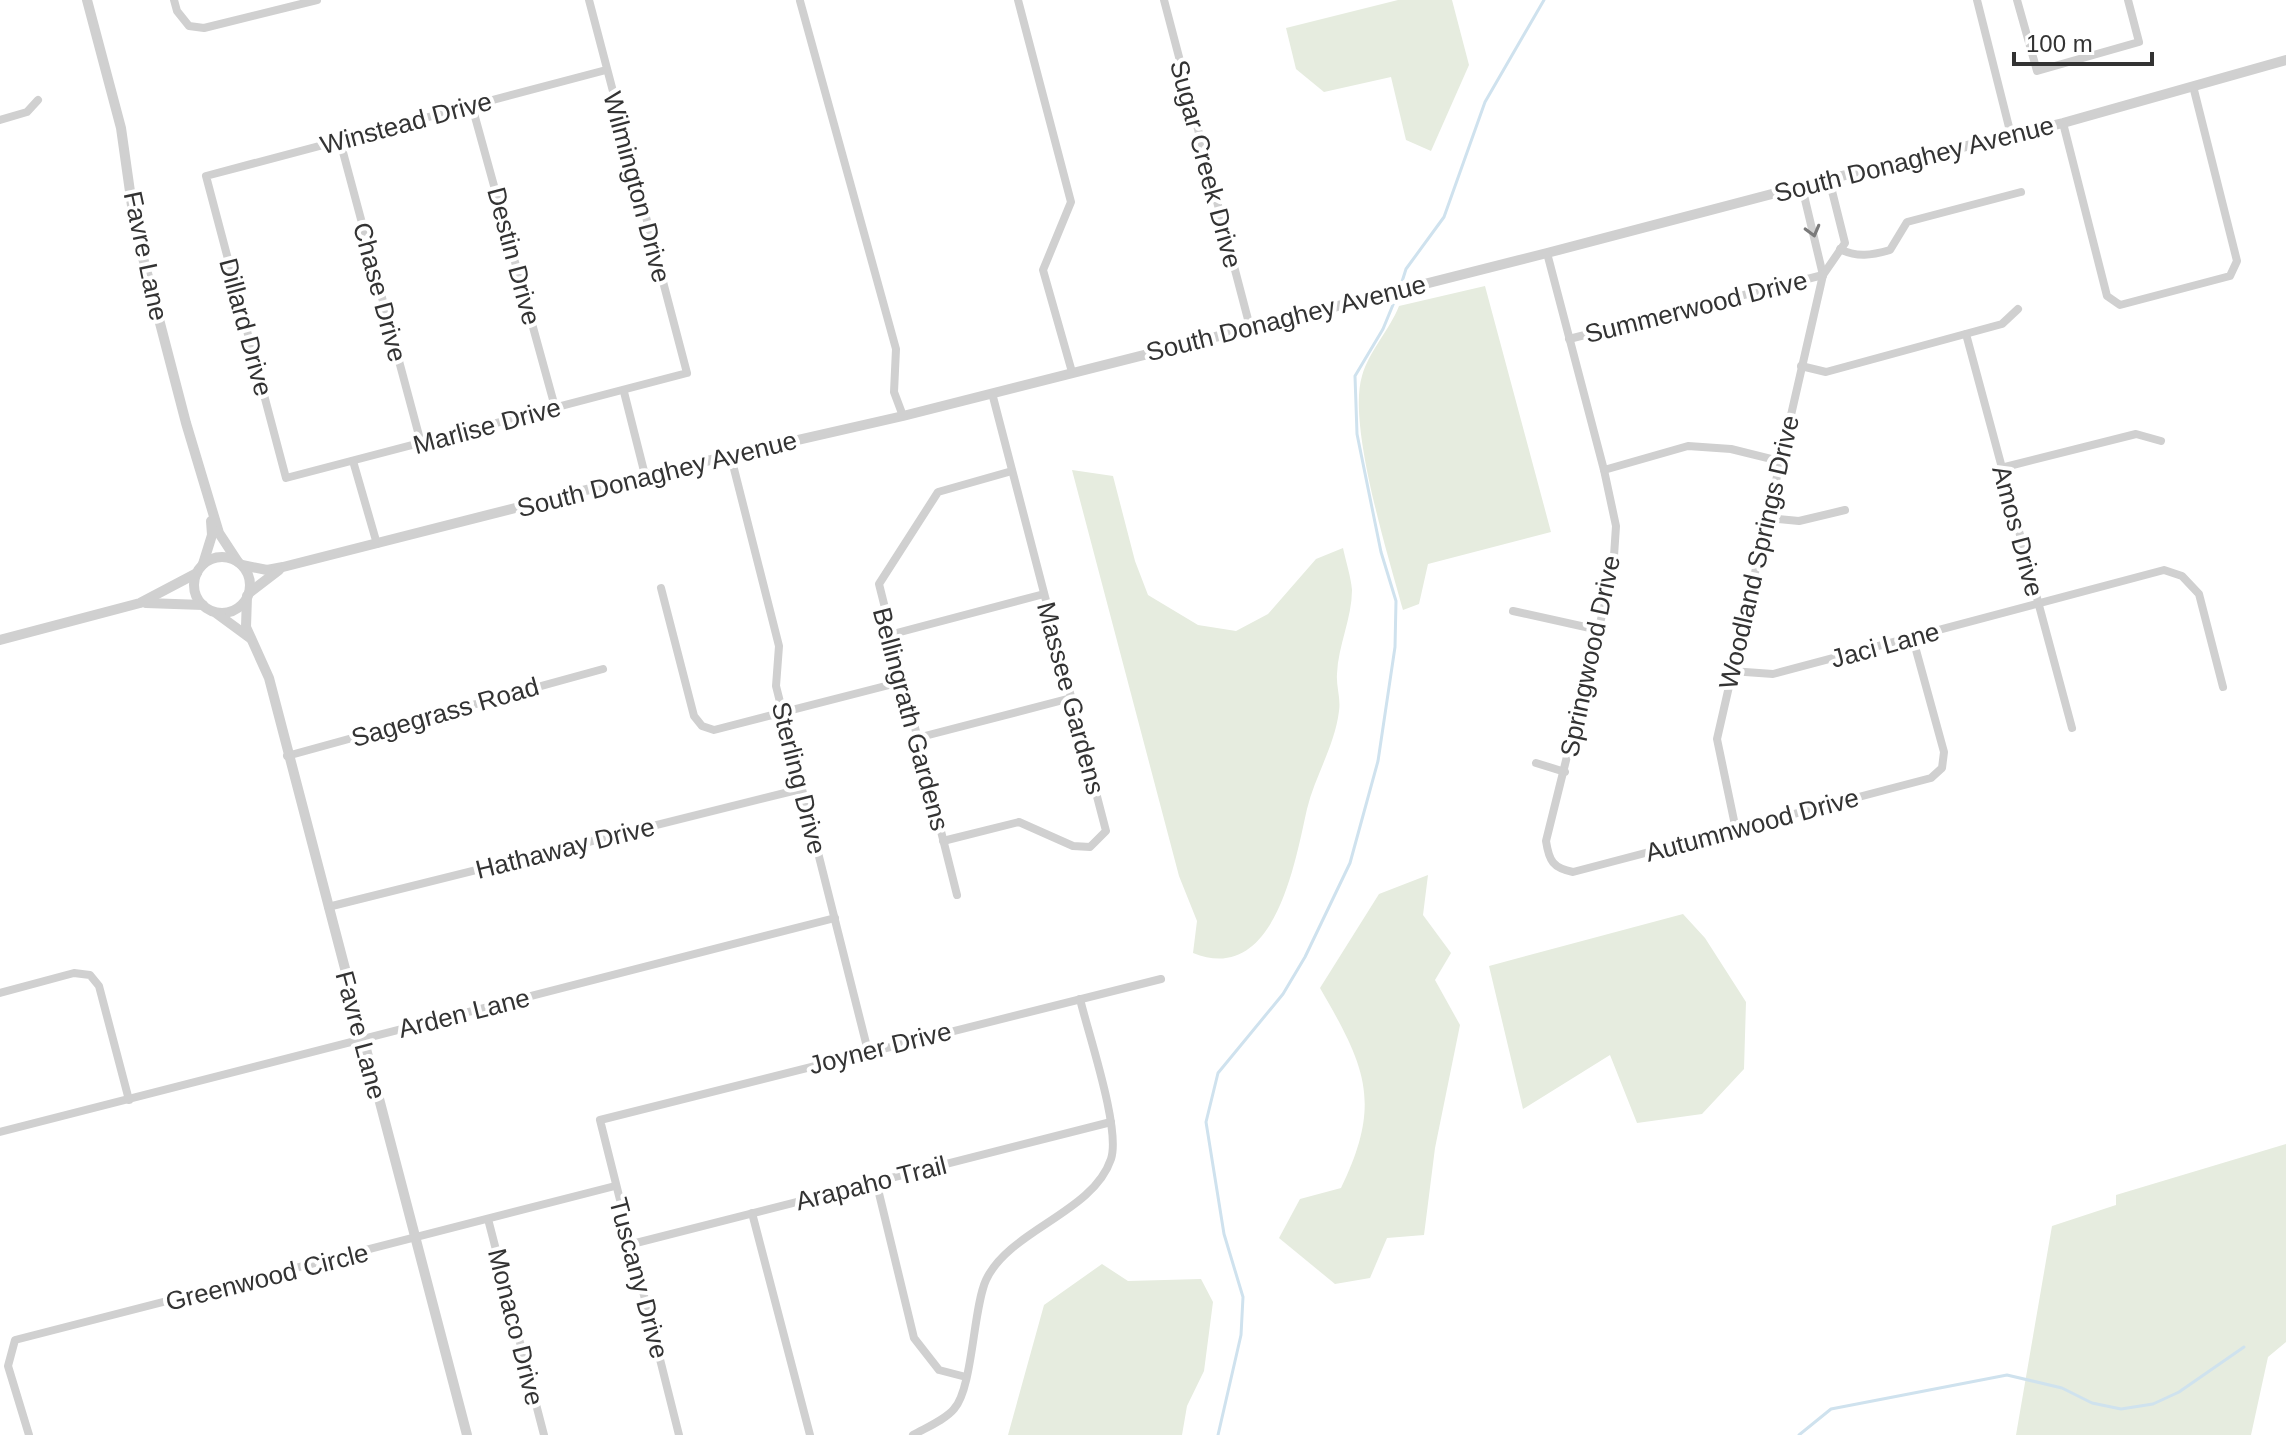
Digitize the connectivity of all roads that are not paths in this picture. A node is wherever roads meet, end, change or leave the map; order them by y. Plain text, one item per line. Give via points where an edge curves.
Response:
1 (87, 0) edge
2 (174, 0) edge
3 (313, 0) edge
4 (589, 0) edge
5 (1018, 0) edge
6 (1164, 0) edge
7 (1977, 0) edge
8 (2017, 0) edge
9 (2128, 0) edge
10 (800, 1) edge
11 (2286, 60) edge
12 (606, 70) junction
13 (2193, 86) junction
14 (38, 100) dead end
15 (472, 106) junction
16 (0, 120) edge
17 (2063, 123) junction
18 (2011, 135) junction
19 (340, 141) junction
20 (206, 176) joint
21 (1829, 179) junction
22 (1802, 187) junction
23 (2021, 192) dead end
24 (1840, 249) junction
25 (1547, 253) junction
26 (1823, 275) junction
27 (2018, 309) dead end
28 (1250, 327) junction
29 (1966, 334) junction
30 (1569, 339) junction
31 (1801, 366) junction
32 (1072, 372) junction
33 (687, 373) joint
34 (624, 392) junction
35 (992, 393) junction
36 (555, 407) junction
37 (903, 416) junction
38 (2161, 441) dead end
39 (421, 443) junction
40 (731, 457) junction
41 (353, 461) junction
42 (1780, 461) junction
43 (2001, 468) junction
44 (1604, 470) junction
45 (1012, 471) junction
46 (645, 475) junction
47 (286, 478) joint
48 (1845, 510) dead end
49 (211, 511) junction
50 (1767, 518) junction
51 (377, 544) junction
52 (240, 564) junction
53 (283, 567) junction
54 (199, 569) junction
55 (661, 588) dead end
56 (248, 594) junction
57 (1044, 594) junction
58 (140, 603) junction
59 (2038, 603) junction
60 (203, 605) junction
61 (1513, 611) dead end
62 (214, 612) junction
63 (1599, 630) junction
64 (889, 635) junction
65 (250, 638) junction
66 (1913, 639) junction
67 (0, 640) edge
68 (603, 669) dead end
69 (1731, 671) junction
70 (901, 682) junction
71 (2223, 687) dead end
72 (1071, 698) junction
73 (782, 713) junction
74 (2072, 728) dead end
75 (917, 738) junction
76 (287, 756) junction
77 (1536, 763) dead end
78 (1565, 772) junction
79 (801, 789) junction
80 (1736, 830) junction
81 (943, 841) junction
82 (1558, 869) joint
83 (957, 895) dead end
84 (328, 907) junction
85 (835, 918) junction
86 (1161, 979) dead end
87 (0, 993) edge
88 (1080, 999) junction
89 (361, 1039) junction
90 (868, 1051) junction
91 (129, 1100) junction
92 (600, 1120) joint
93 (1111, 1122) junction
94 (0, 1132) edge
95 (876, 1181) junction
96 (615, 1186) junction
97 (752, 1213) junction
98 (488, 1219) junction
99 (417, 1239) junction
100 (632, 1244) junction
101 (966, 1377) junction
102 (29, 1435) edge
103 (467, 1435) edge
104 (544, 1435) edge
105 (679, 1435) edge
106 (810, 1435) edge
107 (913, 1435) edge

1 - 49 street, Favre Lane via 121,128 135,227
2 - 3 street via 189,26 204,28
4 - 12 street, Wilmington Drive
5 - 32 street via 1071,202 1043,270
6 - 28 street, Sugar Creek Drive
7 - 18 street
8 - 9 street via 2037,71 2139,42
10 - 37 street via 896,349 894,392
11 - 13 street, South Donaghey Avenue
12 - 15 street, Winstead Drive
12 - 33 street, Wilmington Drive
13 - 17 street, South Donaghey Avenue
13 - 17 street via 2237,261 2230,276 2120,305 2107,296
14 - 16 street via 27,112
15 - 19 street, Winstead Drive
15 - 36 street, Destin Drive
17 - 18 street, South Donaghey Avenue
18 - 21 street, South Donaghey Avenue
19 - 20 street, Winstead Drive
19 - 39 street, Chase Drive
20 - 47 street, Dillard Drive
21 - 22 street, South Donaghey Avenue
21 - 24 street via 1845,243
22 - 25 street, South Donaghey Avenue
22 -> 26 street, Woodland Springs Drive
23 - 24 street via 1907,222 1890,250 1870,256
24 - 26 street, Woodland Springs Drive
25 - 28 street, South Donaghey Avenue
25 - 30 street, Springwood Drive
26 - 30 street, Summerwood Drive
26 - 31 street, Woodland Springs Drive
27 - 29 street via 2002,324
28 - 32 street, South Donaghey Avenue
29 - 31 street via 1826,372
29 - 43 street, Amos Drive
30 - 44 street, Springwood Drive
31 - 42 street, Woodland Springs Drive
32 - 35 street, South Donaghey Avenue
33 - 34 street, Marlise Drive
34 - 36 street, Marlise Drive
34 - 46 street
35 - 37 street, South Donaghey Avenue
35 - 45 street, Massee Gardens
36 - 39 street, Marlise Drive
37 - 40 street, South Donaghey Avenue
38 - 43 street via 2136,434
39 - 41 street, Marlise Drive
40 - 46 street, South Donaghey Avenue
40 - 73 street, Sterling Drive via 779,646 776,686
41 - 47 street, Marlise Drive
41 - 51 street
42 - 44 street via 1688,446
42 - 50 street, Woodland Springs Drive
43 - 59 street, Amos Drive
44 - 63 street, Springwood Drive via 1616,526 1613,571
45 - 57 street, Massee Gardens
45 - 64 street, Bellingrath Gardens via 938,492 879,584
46 - 51 street, South Donaghey Avenue
48 - 50 street via 1799,521
49 - 52 street, Favre Lane
49 - 54 street, Favre Lane via 212,535
50 - 69 street, Woodland Springs Drive
51 - 53 street, South Donaghey Avenue
52 - 53 street, South Donaghey Avenue via 267,570
52 - 54 street via 216,557
52 - 56 street via 247,574
53 - 56 street, South Donaghey Avenue
54 - 58 street
54 - 60 street via 195,590
55 - 73 street via 694,716 702,726 714,730
56 - 62 street via 237,608
56 - 65 street, Favre Lane via 245,617
57 - 64 street
57 - 72 street, Massee Gardens
58 - 60 street
58 - 67 street
59 - 66 street, Jaci Lane
59 - 71 street, Jaci Lane via 2164,570 2182,576 2199,594
59 - 74 street, Amos Drive
60 - 62 street
61 - 63 street
62 - 65 street, Favre Lane
63 - 78 street, Springwood Drive
64 - 70 street, Bellingrath Gardens
65 - 76 street, Favre Lane via 269,678
66 - 69 street, Jaci Lane via 1773,674
66 - 80 street, Autumnwood Drive via 1944,752 1942,768 1931,778
68 - 76 street, Sagegrass Road
69 - 80 street, Woodland Springs Drive via 1717,739
70 - 73 street
70 - 75 street, Bellingrath Gardens
72 - 75 street
72 - 81 street, Massee Gardens via 1106,831 1090,847 1073,846 1019,822
73 - 79 street, Sterling Drive
75 - 81 street, Bellingrath Gardens
76 - 84 street, Favre Lane
77 - 78 street
78 - 82 street, Springwood Drive via 1546,841 1549,859
79 - 84 street, Hathaway Drive
79 - 85 street, Sterling Drive
80 - 82 street, Autumnwood Drive via 1573,872
81 - 83 street, Bellingrath Gardens
84 - 89 street, Favre Lane
85 - 89 street, Arden Lane
85 - 90 street, Sterling Drive
86 - 88 street, Joyner Drive
87 - 91 street via 74,973 90,975 99,986
88 - 90 street, Joyner Drive
88 - 93 street
89 - 91 street, Arden Lane
89 - 99 street, Favre Lane
90 - 92 street, Joyner Drive
91 - 94 street, Arden Lane
92 - 96 street, Tuscany Drive
93 - 95 street, Arapaho Trail
93 - 101 street via 1112,1157 1098,1183 1007,1255 986,1279
95 - 97 street, Arapaho Trail
95 - 101 street via 914,1338 939,1370
96 - 98 street, Greenwood Circle
96 - 100 street, Tuscany Drive
97 - 100 street, Arapaho Trail
97 - 106 street
98 - 99 street, Greenwood Circle
98 - 104 street, Monaco Drive
99 - 102 street, Greenwood Circle via 15,1340 8,1366
99 - 103 street, Favre Lane
100 - 105 street, Tuscany Drive
101 - 107 street via 955,1409

